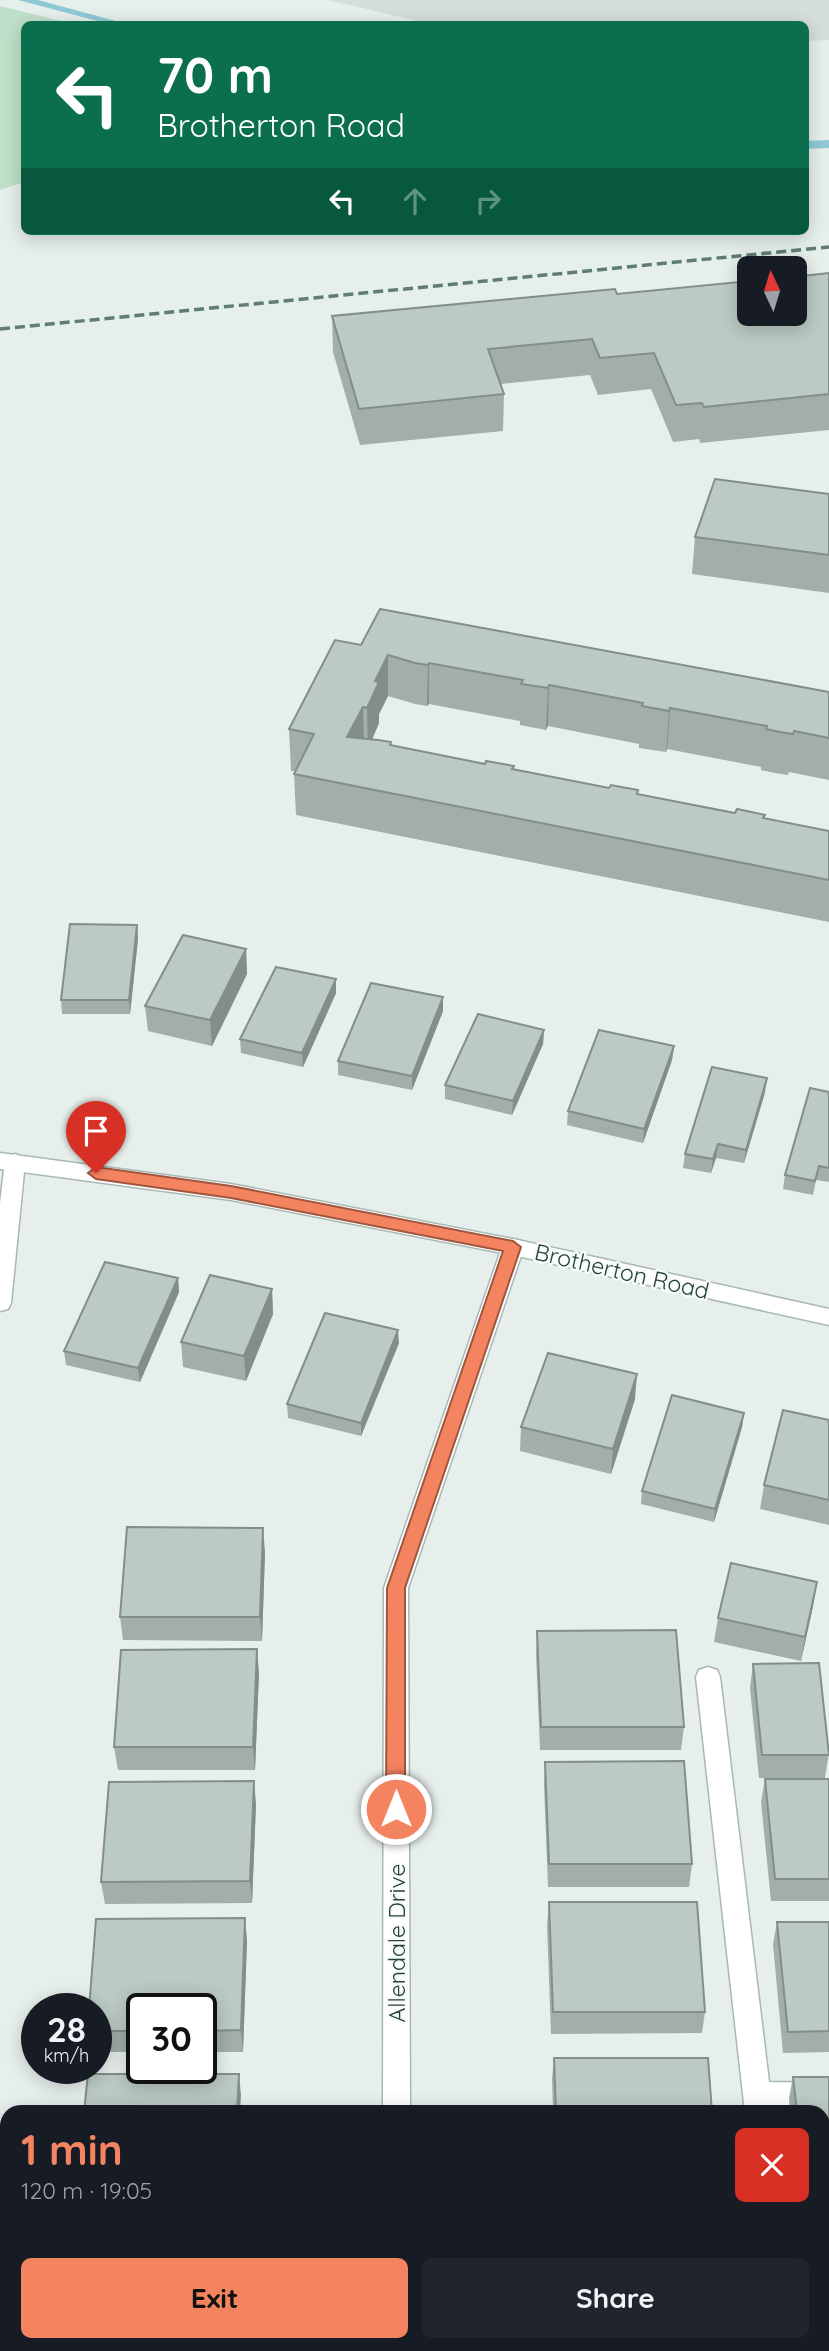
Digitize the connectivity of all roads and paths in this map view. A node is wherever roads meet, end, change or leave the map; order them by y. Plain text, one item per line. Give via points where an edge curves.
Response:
1 (8, 1161) edge
2 (513, 1247) junction
3 (0, 1303) edge
4 (829, 1317) edge
5 (708, 1677) dead end
6 (829, 2096) edge
7 (758, 2104) edge
8 (396, 2105) edge

1 - 2 street, Brotherton Road via 231,1192
1 - 3 street
2 - 4 street, Brotherton Road
2 - 8 street, Allendale Drive via 396,1588
5 - 7 street
6 - 7 street

